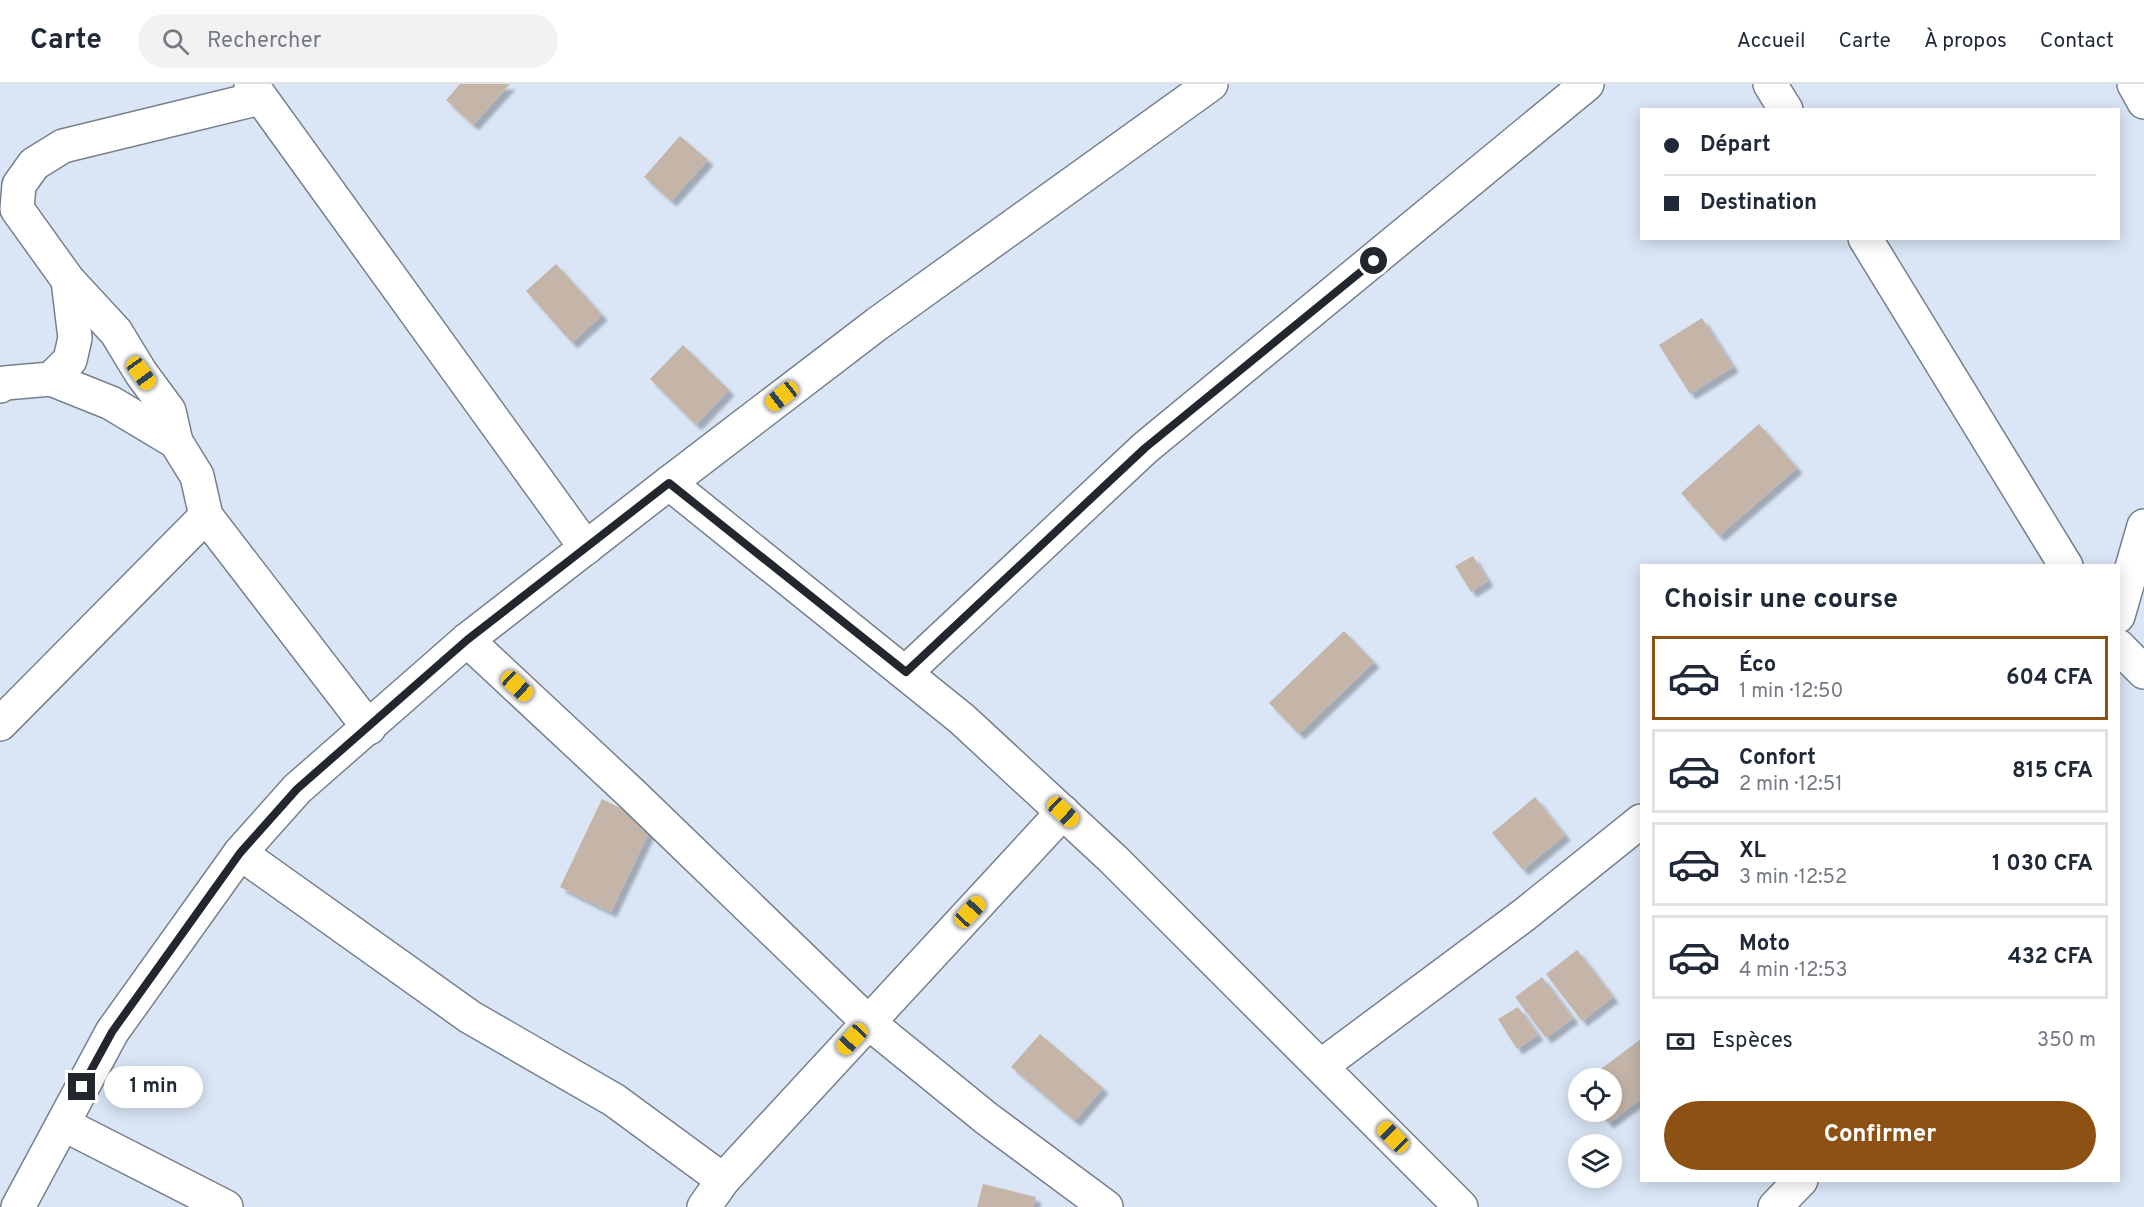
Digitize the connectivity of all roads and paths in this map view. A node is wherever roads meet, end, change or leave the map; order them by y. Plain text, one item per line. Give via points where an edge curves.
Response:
1 (1587, 84) edge
2 (1770, 84) edge
3 (2134, 84) edge
4 (1193, 89) edge
5 (256, 91) edge
6 (2144, 102) edge
7 (1785, 108) edge
8 (1866, 240) edge
9 (68, 279) junction
10 (51, 379) junction
11 (0, 386) edge
12 (176, 442) junction
13 (669, 483) junction
14 (206, 516) junction
15 (2144, 526) edge
16 (586, 548) junction
17 (2065, 564) edge
18 (2120, 609) edge
19 (467, 640) junction
20 (2120, 648) edge
21 (906, 672) junction
22 (2144, 672) edge
23 (0, 724) edge
24 (369, 728) junction
25 (1063, 812) junction
26 (1640, 822) edge
27 (240, 853) junction
28 (868, 1022) junction
29 (1322, 1066) junction
30 (63, 1124) junction
31 (723, 1180) junction
32 (1799, 1182) edge
33 (18, 1207) edge
34 (226, 1207) edge
35 (704, 1207) edge
36 (1107, 1207) edge
37 (1461, 1207) edge
38 (1775, 1207) edge

1 - 21 street via 1145,448
2 - 7 street
3 - 6 street
4 - 13 street
5 - 9 street via 63,146 34,164 19,185 17,209
5 - 16 street
8 - 17 street
9 - 10 street via 75,338 70,360
9 - 12 street via 116,332 169,411
10 - 11 street
10 - 12 street via 111,403
12 - 14 street via 197,476
13 - 16 street
13 - 21 street
14 - 23 street
14 - 24 street
15 - 18 street
16 - 19 street
19 - 24 street
19 - 28 street
20 - 22 street
21 - 25 street
24 - 27 street via 297,789
25 - 28 street
25 - 29 street
26 - 29 street via 1524,915
27 - 30 street via 112,1032
27 - 31 street via 470,1017 614,1100
28 - 31 street
28 - 36 street via 986,1118
29 - 37 street
30 - 33 street
30 - 34 street
31 - 35 street
32 - 38 street

